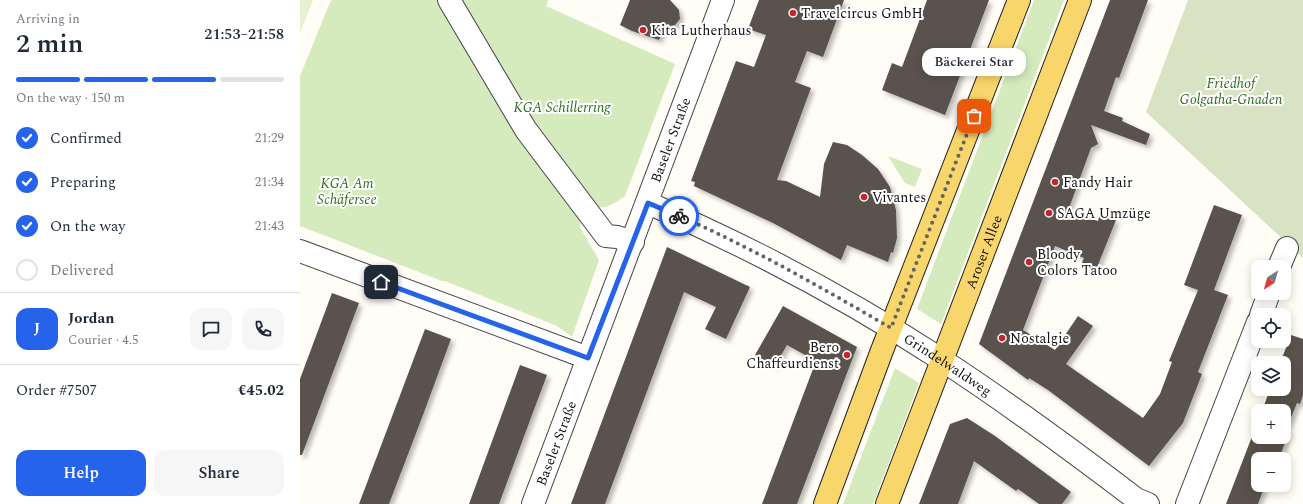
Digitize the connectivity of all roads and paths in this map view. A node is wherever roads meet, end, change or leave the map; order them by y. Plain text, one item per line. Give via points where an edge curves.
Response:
1 (449, 0) edge
2 (723, 0) edge
3 (1019, 0) edge
4 (1080, 0) edge
5 (648, 203) junction
6 (633, 242) junction
7 (300, 251) edge
8 (891, 328) junction
9 (1251, 340) edge
10 (588, 358) junction
11 (942, 360) junction
12 (533, 504) edge
13 (825, 504) edge
14 (886, 504) edge
15 (1148, 504) edge
16 (1187, 504) edge

1 - 6 street via 526,130 606,236
2 - 5 street, Baseler Straße
3 - 8 main road
4 - 11 main road, Aroser Allee
5 - 6 street, Baseler Straße
5 - 8 street, Grindelwaldweg via 769,260
6 - 10 street, Baseler Straße
7 - 10 street
8 - 11 street, Grindelwaldweg
8 - 13 main road
9 - 16 street
10 - 12 street, Baseler Straße
11 - 14 main road, Aroser Allee
11 - 15 street, Grindelwaldweg via 1136,499

